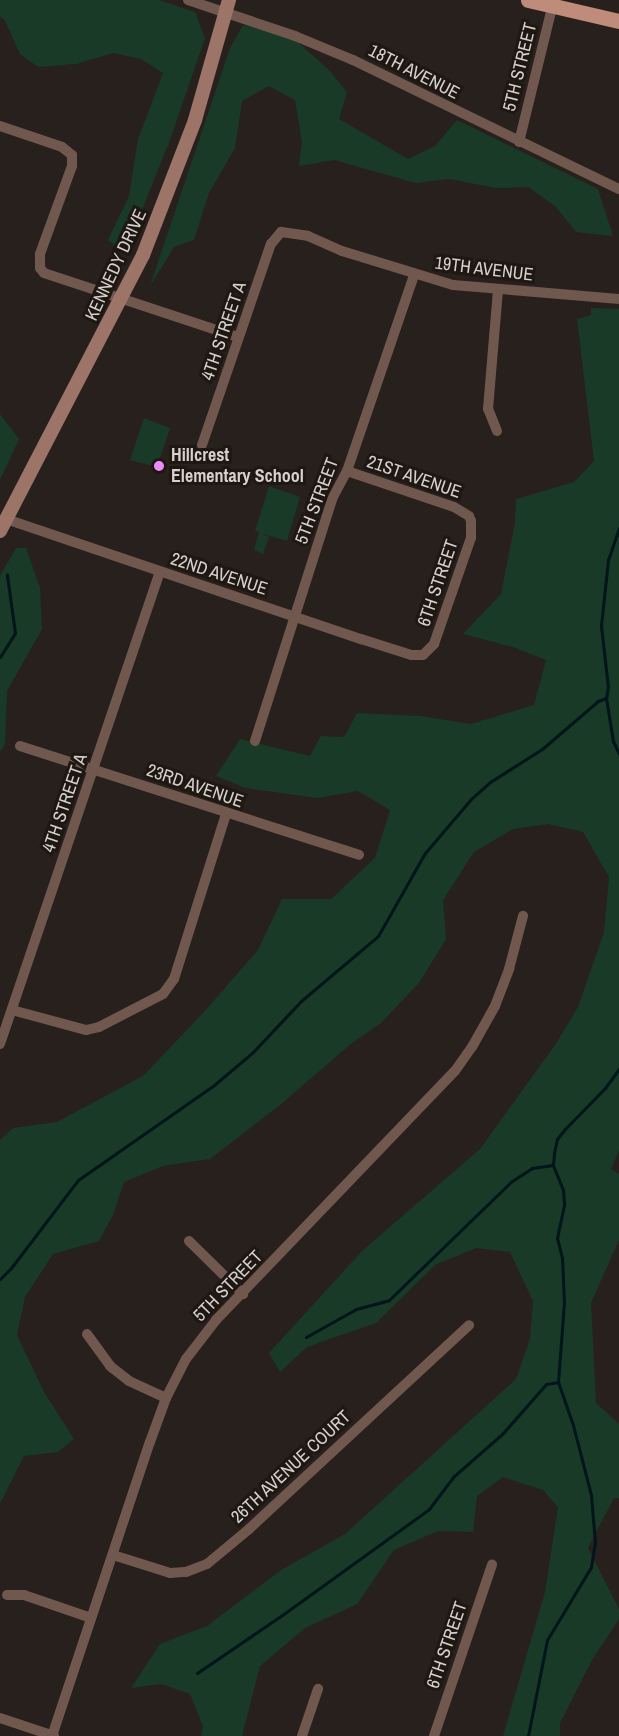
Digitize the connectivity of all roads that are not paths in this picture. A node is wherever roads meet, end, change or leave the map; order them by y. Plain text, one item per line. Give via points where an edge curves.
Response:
1 (188, 0) edge
2 (528, 0) edge
3 (553, 3) edge
4 (228, 7) edge
5 (619, 21) edge
6 (0, 126) edge
7 (519, 142) junction
8 (619, 189) edge
9 (281, 232) joint
10 (414, 275) junction
11 (498, 290) junction
12 (121, 299) junction
13 (619, 299) edge
14 (238, 337) junction
15 (497, 431) dead end
16 (202, 445) dead end
17 (347, 471) junction
18 (469, 516) joint
19 (3, 525) edge
20 (160, 572) junction
21 (294, 616) junction
22 (423, 655) joint
23 (255, 741) dead end
24 (20, 746) dead end
25 (94, 770) junction
26 (226, 814) junction
27 (359, 855) dead end
28 (523, 916) dead end
29 (12, 1010) junction
30 (0, 1044) edge
31 (189, 1241) dead end
32 (243, 1294) junction
33 (469, 1325) dead end
34 (87, 1334) dead end
35 (166, 1398) junction
36 (113, 1555) junction
37 (492, 1565) dead end
38 (7, 1595) dead end
39 (92, 1618) junction
40 (318, 1689) dead end
41 (0, 1718) edge
42 (53, 1736) edge
43 (302, 1736) edge
44 (434, 1736) edge

1 - 4 street, 18TH AVENUE
2 - 3 main road
3 - 5 main road
3 - 7 street, 5TH STREET
4 - 7 street, 18TH AVENUE via 353,60
4 - 12 street, KENNEDY DRIVE via 210,75 177,170
6 - 12 street via 62,147 72,155 72,166 40,254 40,268 49,276
7 - 8 street, 18TH AVENUE
9 - 10 street, 19TH AVENUE via 308,236
9 - 14 street, 4TH STREET A via 271,244
10 - 11 street, 19TH AVENUE
10 - 17 street, 5TH STREET
11 - 13 street, 19TH AVENUE
11 - 15 street via 488,409
12 - 14 street
12 - 19 street, KENNEDY DRIVE
14 - 16 street, 4TH STREET A
17 - 18 street, 21ST AVENUE via 454,507
17 - 21 street, 5TH STREET via 332,499
18 - 22 street, 6TH STREET via 471,538 434,644
19 - 20 street, 22ND AVENUE
20 - 21 street, 22ND AVENUE
20 - 25 street, 4TH STREET A
21 - 22 street, 22ND AVENUE via 411,655
21 - 23 street, 5TH STREET
24 - 25 street, 23RD AVENUE
25 - 26 street, 23RD AVENUE
25 - 29 street, 4TH STREET A
26 - 27 street, 23RD AVENUE
26 - 29 street via 171,986 163,994 86,1030
28 - 32 street, 5TH STREET via 495,1006 455,1071
29 - 30 street, 4TH STREET A
31 - 32 street
32 - 35 street, 5TH STREET via 199,1341
33 - 36 street, 26TH AVENUE COURT via 207,1564 170,1573
34 - 35 street via 110,1366 129,1381
35 - 36 street, 5TH STREET
36 - 39 street, 5TH STREET
37 - 44 street, 6TH STREET
38 - 39 street via 24,1595
39 - 42 street, 5TH STREET
40 - 43 street
41 - 42 street

